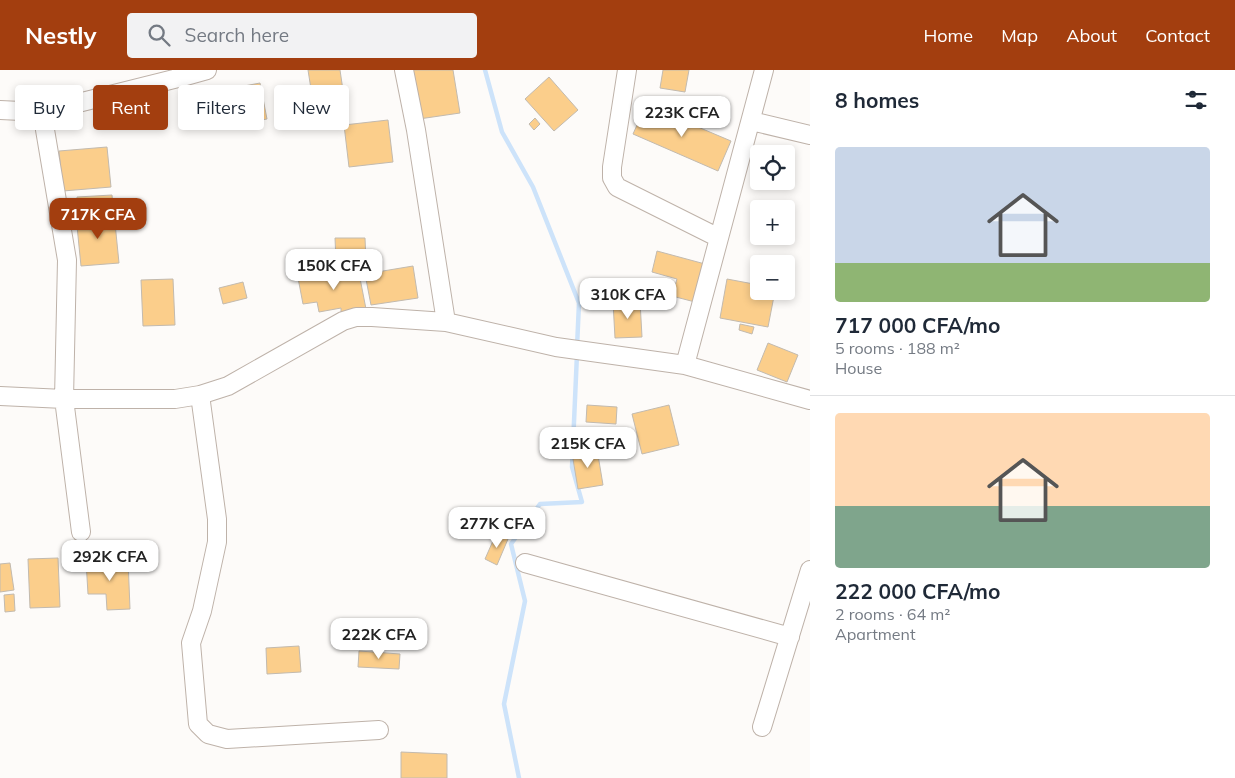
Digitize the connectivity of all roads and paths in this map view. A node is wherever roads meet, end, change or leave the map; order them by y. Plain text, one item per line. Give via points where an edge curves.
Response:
1 (206, 70) edge
2 (404, 70) edge
3 (627, 70) edge
4 (764, 70) edge
5 (182, 73) edge
6 (83, 101) edge
7 (0, 110) edge
8 (15, 111) edge
9 (751, 121) junction
10 (45, 130) edge
11 (810, 135) edge
12 (719, 238) junction
13 (446, 322) junction
14 (685, 365) junction
15 (200, 395) junction
16 (0, 396) edge
17 (64, 399) junction
18 (810, 400) edge
19 (81, 532) dead end
20 (525, 563) dead end
21 (810, 570) edge
22 (790, 637) junction
23 (762, 727) dead end
24 (378, 730) dead end

1 - 5 street
2 - 13 street
3 - 12 street via 612,178 617,187
4 - 9 street
5 - 6 street
7 - 8 street
9 - 11 street
9 - 12 street
10 - 17 street via 68,272
12 - 14 street
13 - 14 street via 556,347
13 - 15 street via 356,317 343,321 228,386
14 - 18 street
15 - 17 street via 175,399
15 - 24 street via 217,519 217,542 202,611 191,642 198,724 208,734 226,739
16 - 17 street
17 - 19 street
20 - 22 street
21 - 22 street
22 - 23 street

